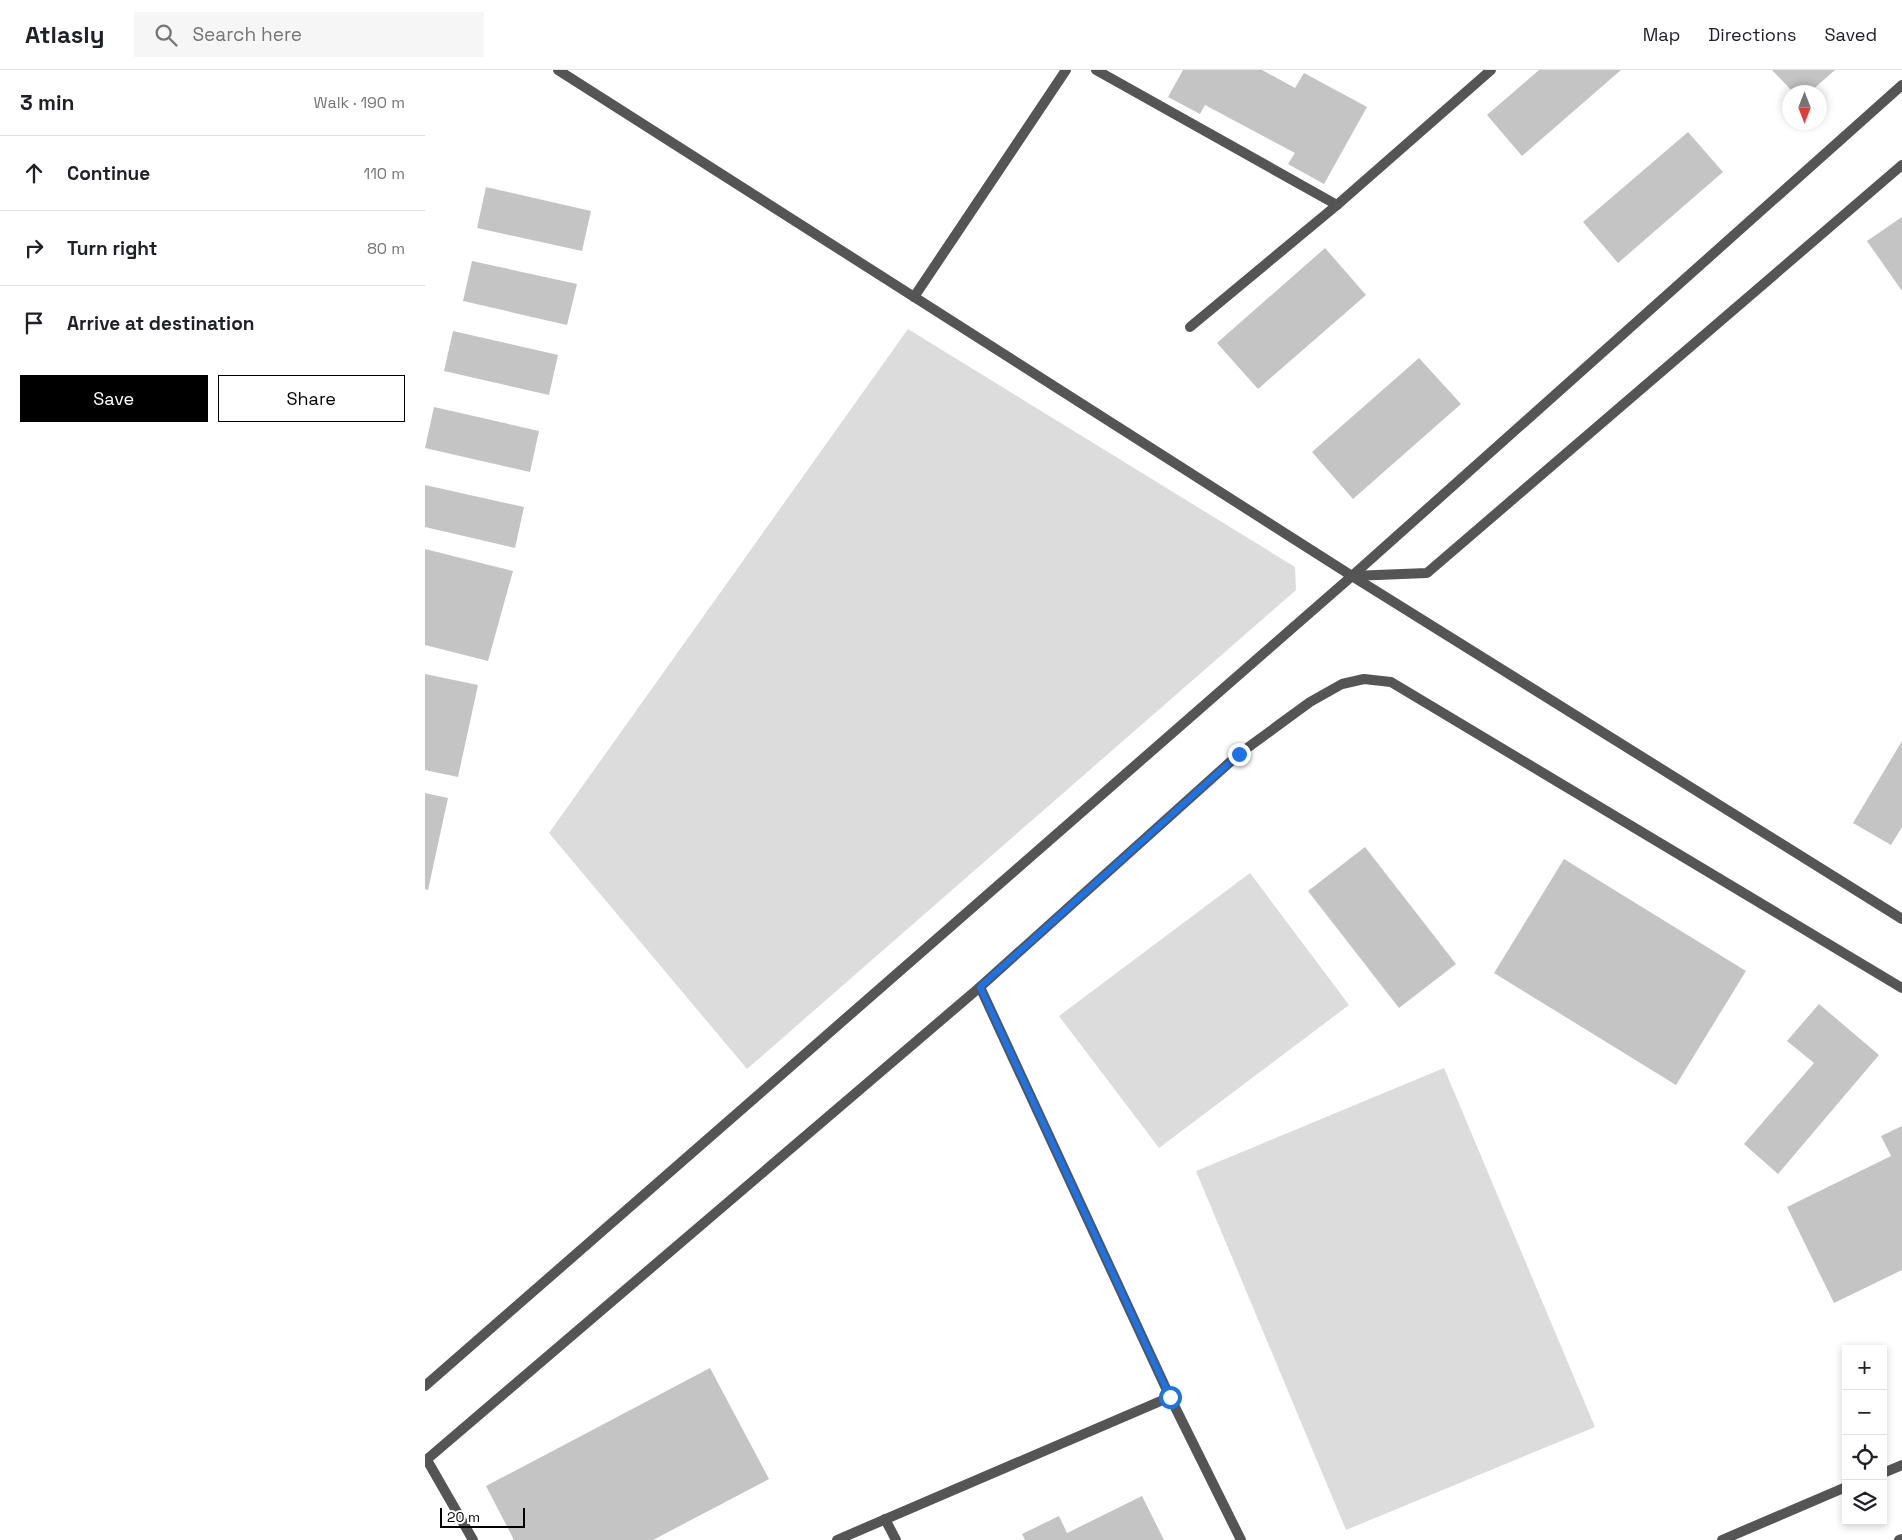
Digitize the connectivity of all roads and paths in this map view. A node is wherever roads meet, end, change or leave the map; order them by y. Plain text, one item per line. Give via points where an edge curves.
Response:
1 (558, 70) edge
2 (1066, 70) edge
3 (1491, 70) edge
4 (1101, 71) edge
5 (1902, 85) edge
6 (1902, 165) edge
7 (1337, 205) junction
8 (914, 297) junction
9 (1190, 327) dead end
10 (1352, 576) junction
11 (1902, 919) edge
12 (980, 987) junction
13 (1902, 988) edge
14 (425, 1386) edge
15 (1170, 1397) junction
16 (426, 1461) edge
17 (1902, 1465) edge
18 (1887, 1471) edge
19 (1842, 1489) edge
20 (885, 1519) junction
21 (473, 1540) edge
22 (837, 1540) edge
23 (896, 1540) edge
24 (1241, 1540) edge
25 (1722, 1540) edge

1 - 8 lane
2 - 8 lane
3 - 7 lane
4 - 7 lane
5 - 10 lane
6 - 10 lane via 1427,572
7 - 9 lane
8 - 10 lane
10 - 11 lane
10 - 14 lane
12 - 13 lane via 1239,754 1310,702 1342,684 1364,679 1391,682
12 - 15 lane
12 - 16 lane
15 - 20 lane
15 - 24 lane
16 - 21 lane
17 - 18 lane
19 - 25 lane
20 - 22 lane
20 - 23 lane

